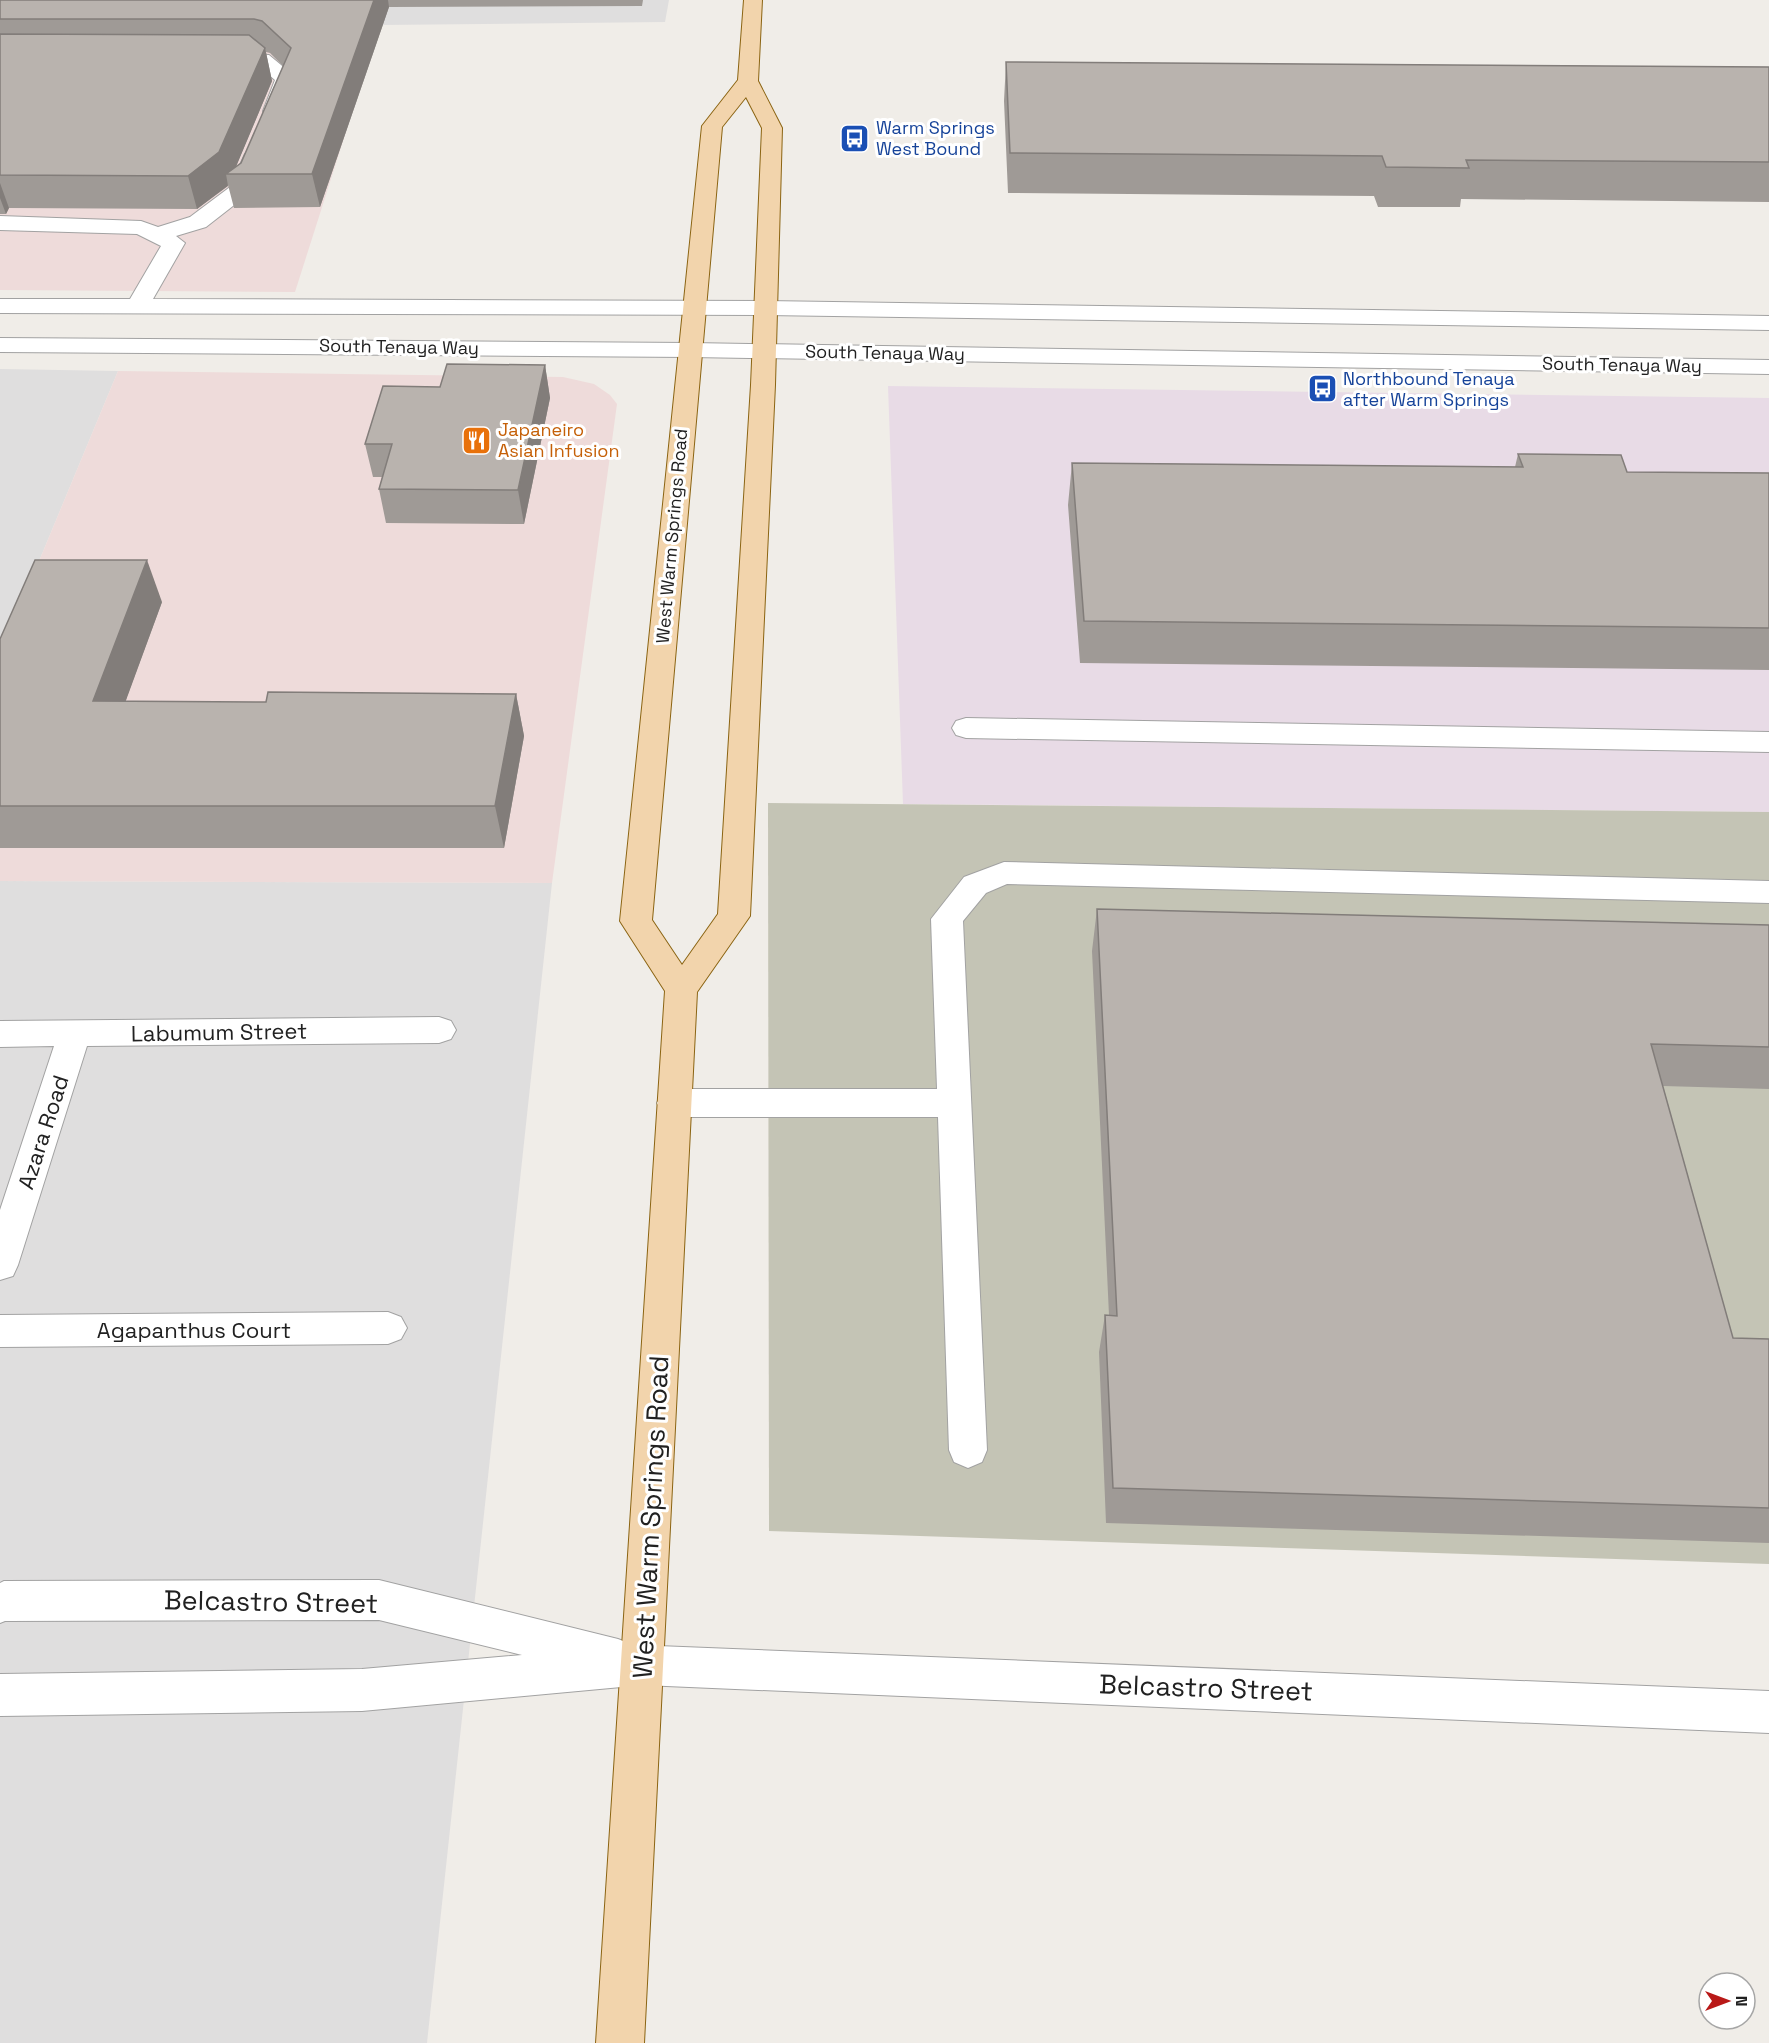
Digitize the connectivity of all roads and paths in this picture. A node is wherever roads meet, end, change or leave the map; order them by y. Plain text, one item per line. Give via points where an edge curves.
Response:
1 (753, 0) edge
2 (203, 59) edge
3 (748, 81) junction
4 (0, 223) edge
5 (156, 235) junction
6 (0, 306) edge
7 (137, 307) junction
8 (694, 308) junction
9 (766, 308) junction
10 (1769, 323) edge
11 (0, 345) edge
12 (691, 350) junction
13 (764, 351) junction
14 (1769, 367) edge
15 (966, 728) dead end
16 (1769, 742) edge
17 (1769, 892) edge
18 (681, 990) junction
19 (439, 1030) dead end
20 (0, 1034) edge
21 (75, 1034) junction
22 (674, 1103) junction
23 (954, 1103) junction
24 (0, 1265) edge
25 (388, 1328) dead end
26 (0, 1331) edge
27 (968, 1450) dead end
28 (0, 1603) edge
29 (643, 1665) junction
30 (0, 1695) edge
31 (1769, 1712) edge
32 (620, 2043) edge

1 - 3 main road
2 - 5 street via 262,59 286,79 239,190 198,222
3 - 8 main road, West Warm Springs Road via 712,126
3 - 9 main road via 772,128
4 - 5 street via 141,228
5 - 7 street via 174,243
6 - 7 street, South Tenaya Way
7 - 8 street, South Tenaya Way
8 - 9 street, South Tenaya Way
8 - 12 main road, West Warm Springs Road
9 - 10 street, South Tenaya Way
9 - 13 main road
11 - 12 street, South Tenaya Way
12 - 13 street, South Tenaya Way
12 - 18 main road, West Warm Springs Road via 636,921
13 - 14 street, South Tenaya Way
13 - 18 main road via 734,916
15 - 16 street
17 - 23 street via 1004,873 975,885 947,919
18 - 22 main road, West Warm Springs Road
19 - 21 street, Labumum Street
20 - 21 street, Labumum Street
21 - 24 street, Azara Road
22 - 23 street
22 - 29 main road, West Warm Springs Road
23 - 27 street
25 - 26 street, Agapanthus Court
28 - 29 street, Belcastro Street via 379,1600
29 - 30 street, Belcastro Street via 362,1690
29 - 31 street, Belcastro Street
29 - 32 main road, West Warm Springs Road

